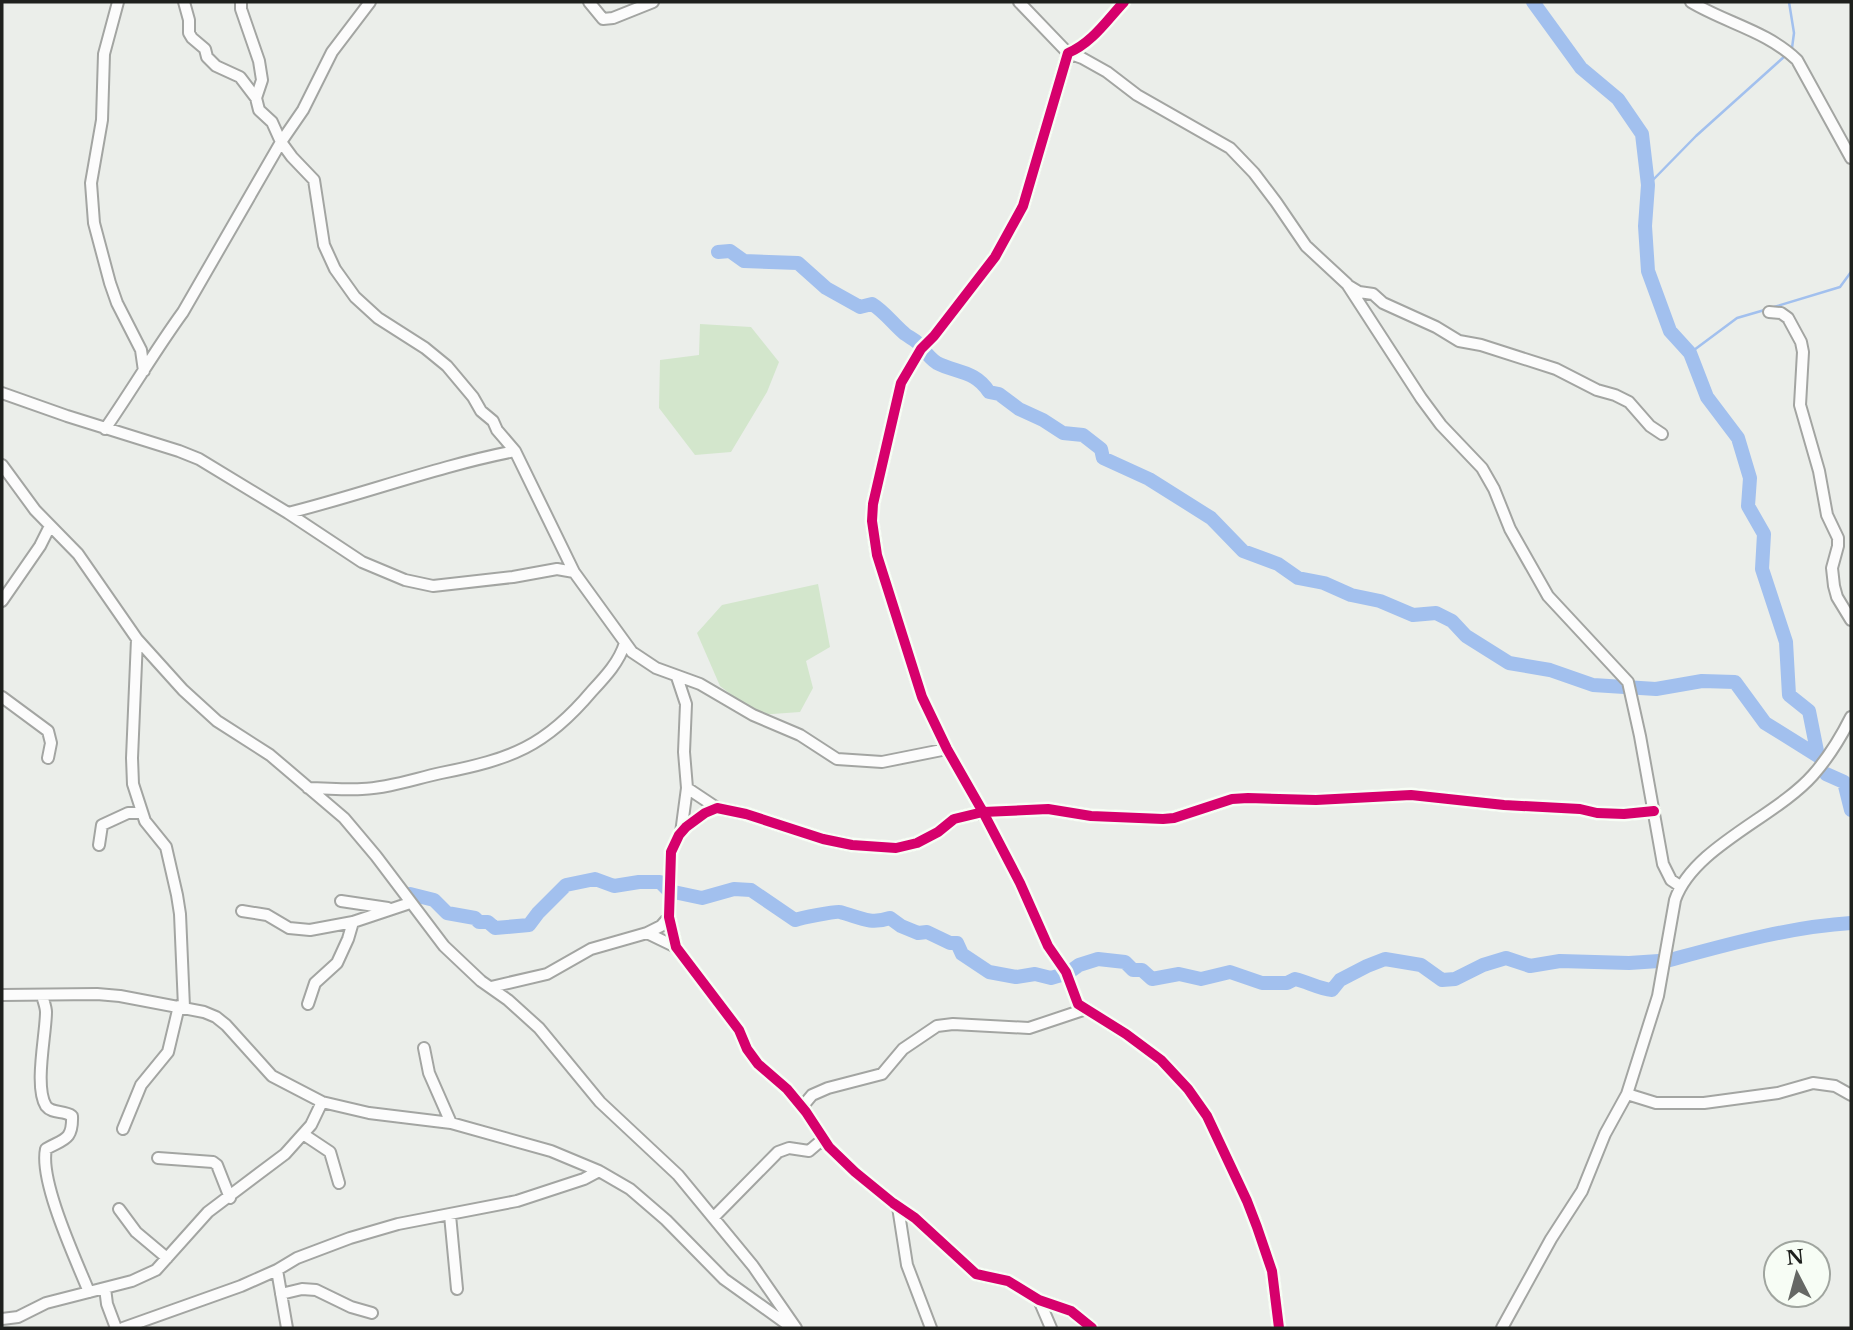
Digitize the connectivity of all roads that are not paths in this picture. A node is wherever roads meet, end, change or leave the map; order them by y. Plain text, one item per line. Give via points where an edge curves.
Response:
1 (118, 2) edge
2 (184, 2) edge
3 (241, 2) edge
4 (370, 2) edge
5 (589, 2) edge
6 (653, 2) edge
7 (1019, 2) edge
8 (1124, 2) edge
9 (1691, 2) edge
10 (1068, 53) junction
11 (256, 98) junction
12 (281, 142) junction
13 (1851, 158) edge
14 (1347, 284) junction
15 (1769, 312) dead end
16 (144, 371) junction
17 (2, 393) edge
18 (105, 429) junction
19 (1662, 434) dead end
20 (515, 451) junction
21 (2, 465) edge
22 (288, 513) junction
23 (50, 526) junction
24 (574, 572) junction
25 (2, 601) edge
26 (1851, 620) edge
27 (137, 639) junction
28 (625, 643) junction
29 (677, 677) junction
30 (2, 697) edge
31 (1851, 717) edge
32 (947, 749) junction
33 (48, 758) dead end
34 (308, 788) junction
35 (687, 788) junction
36 (717, 808) junction
37 (1654, 811) junction
38 (984, 812) junction
39 (141, 813) junction
40 (681, 833) junction
41 (99, 845) dead end
42 (1680, 886) junction
43 (341, 901) dead end
44 (410, 903) junction
45 (391, 908) junction
46 (242, 911) dead end
47 (669, 917) junction
48 (353, 922) junction
49 (648, 933) junction
50 (677, 947) junction
51 (491, 987) junction
52 (2, 995) edge
53 (42, 995) junction
54 (308, 1004) dead end
55 (181, 1007) junction
56 (1083, 1010) junction
57 (424, 1048) dead end
58 (1627, 1094) junction
59 (1851, 1095) edge
60 (322, 1102) junction
61 (802, 1107) junction
62 (452, 1123) junction
63 (123, 1129) dead end
64 (303, 1134) junction
65 (823, 1139) junction
66 (158, 1158) dead end
67 (599, 1171) junction
68 (339, 1183) dead end
69 (230, 1198) junction
70 (898, 1207) junction
71 (119, 1209) dead end
72 (450, 1215) junction
73 (714, 1217) junction
74 (167, 1258) junction
75 (277, 1270) junction
76 (106, 1288) junction
77 (457, 1289) dead end
78 (89, 1292) junction
79 (281, 1294) junction
80 (1039, 1300) junction
81 (372, 1313) dead end
82 (2, 1319) edge
83 (116, 1328) edge
84 (123, 1328) edge
85 (288, 1328) edge
86 (794, 1328) edge
87 (930, 1328) edge
88 (1051, 1328) edge
89 (1093, 1328) edge
90 (1279, 1328) edge
91 (1502, 1328) edge

1 - 16 street via 104,54 102,120 91,183 94,223 110,283 141,350
2 - 11 street via 192,38 216,66 240,77
3 - 11 street via 262,80
4 - 12 street via 342,37
5 - 6 street via 603,19
7 - 10 street
8 - 10 street via 1097,33
9 - 13 street via 1787,50 1797,60
10 - 14 street via 1230,148 1262,183 1306,246
10 - 32 street via 1015,222 995,257 921,349 901,383 873,503 881,573 915,680
11 - 12 street
12 - 16 street
12 - 20 street via 314,180 324,245 345,284 379,318 447,366
14 - 19 street via 1459,341 1556,369 1629,402
14 - 37 street via 1421,398 1482,468 1548,596 1628,682
15 - 26 street via 1788,318 1801,342 1800,405 1838,538 1834,586
16 - 18 street
17 - 18 street
18 - 22 street via 199,459
20 - 22 street
20 - 24 street
21 - 23 street
22 - 24 street via 376,570 419,584 447,585 557,569
23 - 25 street
23 - 27 street via 78,554
24 - 28 street
27 - 34 street via 197,704
27 - 39 street via 132,774
28 - 29 street via 643,661
28 - 34 street via 621,656 579,707 553,732 520,752 385,786
29 - 32 street via 800,735 837,759 882,762
29 - 35 street via 686,704
30 - 33 street via 48,732
31 - 42 street via 1812,776 1705,859
32 - 38 street
34 - 44 street via 344,818
35 - 36 street
35 - 40 street
36 - 38 street via 823,839 896,848 918,844 954,818
36 - 40 street
37 - 38 street via 1597,813 1411,796 1240,799 1163,819 1048,809
37 - 42 street via 1663,864
38 - 56 street
39 - 41 street via 128,813 102,825
39 - 55 street via 166,847 177,895
40 - 47 street via 669,865
42 - 58 street via 1658,996
43 - 45 street
44 - 45 street
44 - 51 street via 463,966
45 - 48 street
46 - 48 street via 267,915 289,928 310,930
47 - 49 street
47 - 50 street
48 - 54 street via 337,962 315,983
49 - 50 street
49 - 51 street via 591,949 547,974
50 - 61 street via 739,1030 747,1049
51 - 73 street via 539,1028 600,1102 667,1164
52 - 53 street
53 - 55 street via 97,994
53 - 78 street via 46,1105 51,1111 72,1116 64,1142 46,1149 46,1167 65,1233
55 - 60 street via 216,1017 272,1076
55 - 63 street via 168,1052 141,1085
56 - 61 street via 1030,1028 937,1026 903,1049 883,1074 812,1095
56 - 90 street via 1161,1060 1207,1116 1247,1200 1272,1271
57 - 62 street via 429,1073
58 - 59 street via 1656,1103 1703,1104 1813,1083 1835,1086
58 - 91 street via 1582,1191
60 - 62 street
60 - 64 street
61 - 65 street
62 - 67 street via 551,1151
64 - 68 street via 330,1152
64 - 69 street
65 - 70 street
65 - 73 street via 809,1151 789,1148 778,1152
66 - 69 street via 213,1162
67 - 72 street via 517,1201
67 - 86 street via 630,1189 666,1220 724,1279
69 - 74 street via 208,1212
70 - 80 street via 976,1274 1008,1281
70 - 87 street via 907,1265
71 - 74 street via 136,1232
72 - 75 street via 350,1238
72 - 77 street
73 - 86 street
74 - 76 street via 146,1276
75 - 79 street
75 - 84 street
76 - 78 street
76 - 83 street
78 - 82 street
79 - 81 street via 316,1290
79 - 85 street
80 - 88 street
80 - 89 street via 1070,1311

